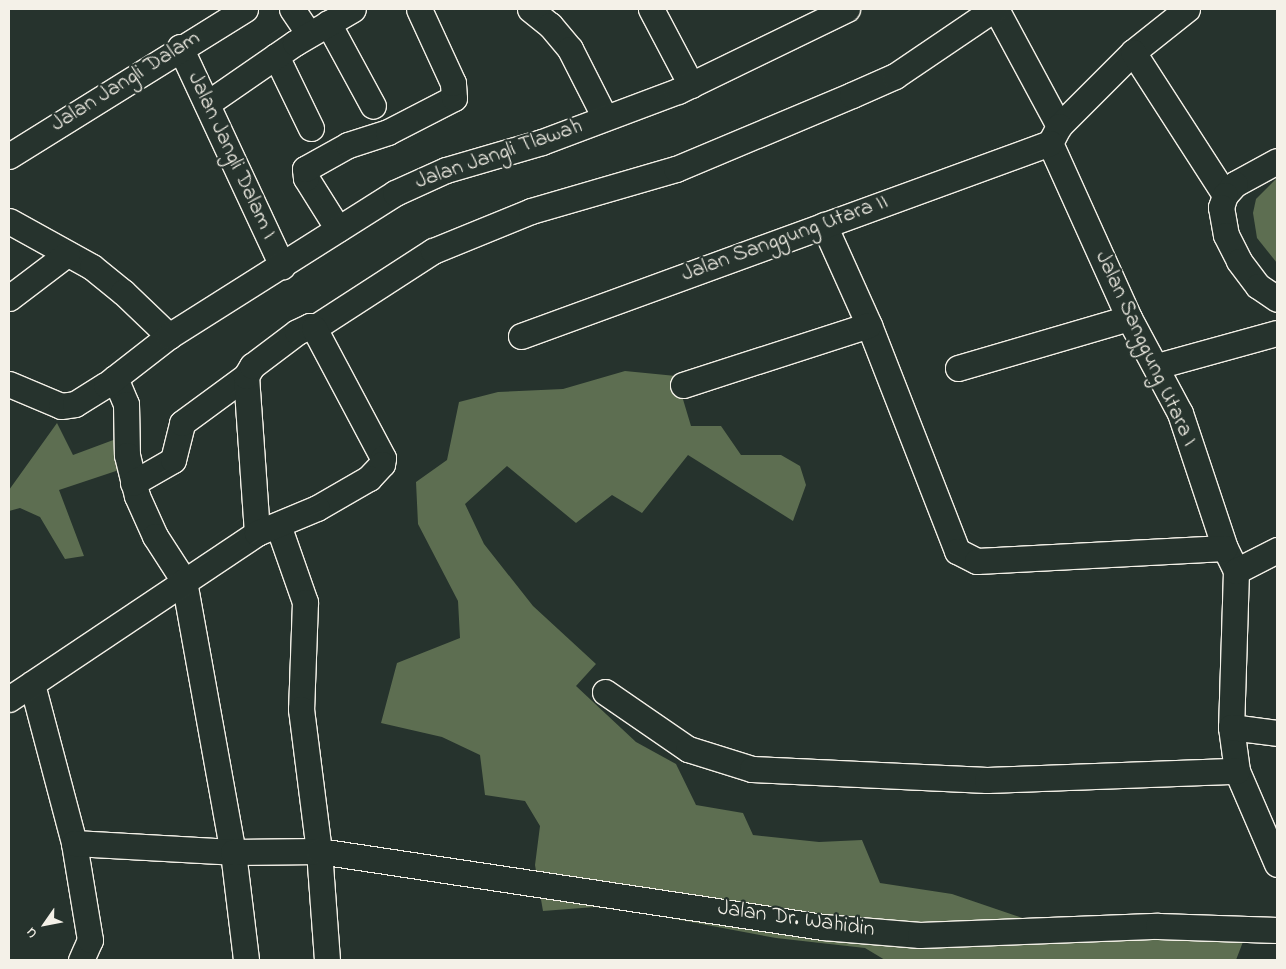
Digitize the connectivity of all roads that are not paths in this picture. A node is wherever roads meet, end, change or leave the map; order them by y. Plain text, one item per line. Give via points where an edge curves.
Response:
1 (245, 9) edge
2 (292, 9) edge
3 (353, 9) edge
4 (418, 9) edge
5 (530, 9) edge
6 (651, 9) edge
7 (995, 9) edge
8 (1187, 9) edge
9 (832, 13) edge
10 (318, 29) junction
11 (180, 47) junction
12 (1133, 52) junction
13 (276, 56) junction
14 (691, 84) junction
15 (208, 103) junction
16 (373, 106) dead end
17 (604, 118) junction
18 (310, 128) dead end
19 (1054, 134) junction
20 (9, 156) edge
21 (1277, 161) edge
22 (1225, 195) junction
23 (9, 221) edge
24 (824, 225) junction
25 (338, 229) junction
26 (67, 254) junction
27 (282, 266) junction
28 (9, 298) edge
29 (1277, 299) edge
30 (1129, 318) junction
31 (869, 324) junction
32 (314, 328) junction
33 (1277, 333) edge
34 (169, 336) junction
35 (521, 336) dead end
36 (1157, 366) junction
37 (958, 368) dead end
38 (246, 376) junction
39 (115, 378) junction
40 (9, 384) edge
41 (683, 385) dead end
42 (134, 483) junction
43 (267, 529) junction
44 (1224, 548) junction
45 (1277, 550) edge
46 (1236, 571) junction
47 (184, 581) junction
48 (32, 684) junction
49 (605, 692) dead end
50 (9, 699) edge
51 (1231, 727) junction
52 (1277, 733) edge
53 (1236, 771) junction
54 (74, 843) junction
55 (319, 851) junction
56 (233, 852) junction
57 (1277, 864) edge
58 (1277, 930) edge
59 (90, 954) edge
60 (246, 960) edge
61 (327, 960) edge

1 - 11 street, Jalan Jangli Dalam
2 - 10 street
3 - 10 street
4 - 25 street via 452,83 454,98 388,132 348,145 305,169 306,178
5 - 17 street via 550,25 570,49
6 - 14 street
7 - 19 street, Jalan Sanggung Utara I
7 - 32 street via 895,76 852,95 676,169 531,211 433,251
8 - 12 street
9 - 14 street, Jalan Jangli Tlawah
10 - 13 street
10 - 16 street
11 - 15 street, Jalan Jangli Dalam I
11 - 20 street, Jalan Jangli Dalam
12 - 19 street
12 - 22 street
13 - 15 street
13 - 18 street
14 - 17 street, Jalan Jangli Tlawah
15 - 27 street, Jalan Jangli Dalam I
17 - 25 street, Jalan Jangli Tlawah via 542,142 491,154 420,180
19 - 24 street, Jalan Sanggung Utara II
19 - 30 street, Jalan Sanggung Utara I
21 - 22 street via 1235,184
22 - 29 street via 1220,207 1222,222 1239,261 1258,286
23 - 26 street
24 - 31 street
24 - 35 street, Jalan Sanggung Utara II
25 - 27 street, Jalan Jangli Tlawah
26 - 28 street
26 - 34 street via 92,267
27 - 34 street, Jalan Jangli Tlawah
30 - 36 street, Jalan Sanggung Utara I
30 - 37 street
31 - 41 street
31 - 44 street via 953,544 964,557 977,561
32 - 38 street via 305,327 296,332 252,366
32 - 43 street via 383,458 369,478 317,508
33 - 36 street
34 - 39 street, Jalan Jangli Tlawah
36 - 44 street, Jalan Sanggung Utara I via 1180,412
38 - 42 street via 182,423 173,460
38 - 43 street
39 - 40 street, Jalan Jangli Tlawah via 65,407
39 - 42 street via 126,404 126,455
42 - 47 street via 155,536
43 - 47 street
43 - 55 street via 305,602 300,709
44 - 46 street, Jalan Sanggung Utara I
45 - 46 street
46 - 51 street, Jalan Sanggung Utara I
47 - 48 street
47 - 56 street
48 - 50 street
48 - 54 street
49 - 53 street via 688,749 752,770 987,780
51 - 52 street
51 - 53 street, Jalan Sanggung Utara I
53 - 57 street, Jalan Sanggung Utara I
54 - 56 street, Jalan Dr. Wahidin
54 - 59 street
55 - 56 street, Jalan Dr. Wahidin
55 - 58 street, Jalan Dr. Wahidin via 833,928 920,935 1158,926
55 - 61 street
56 - 60 street

